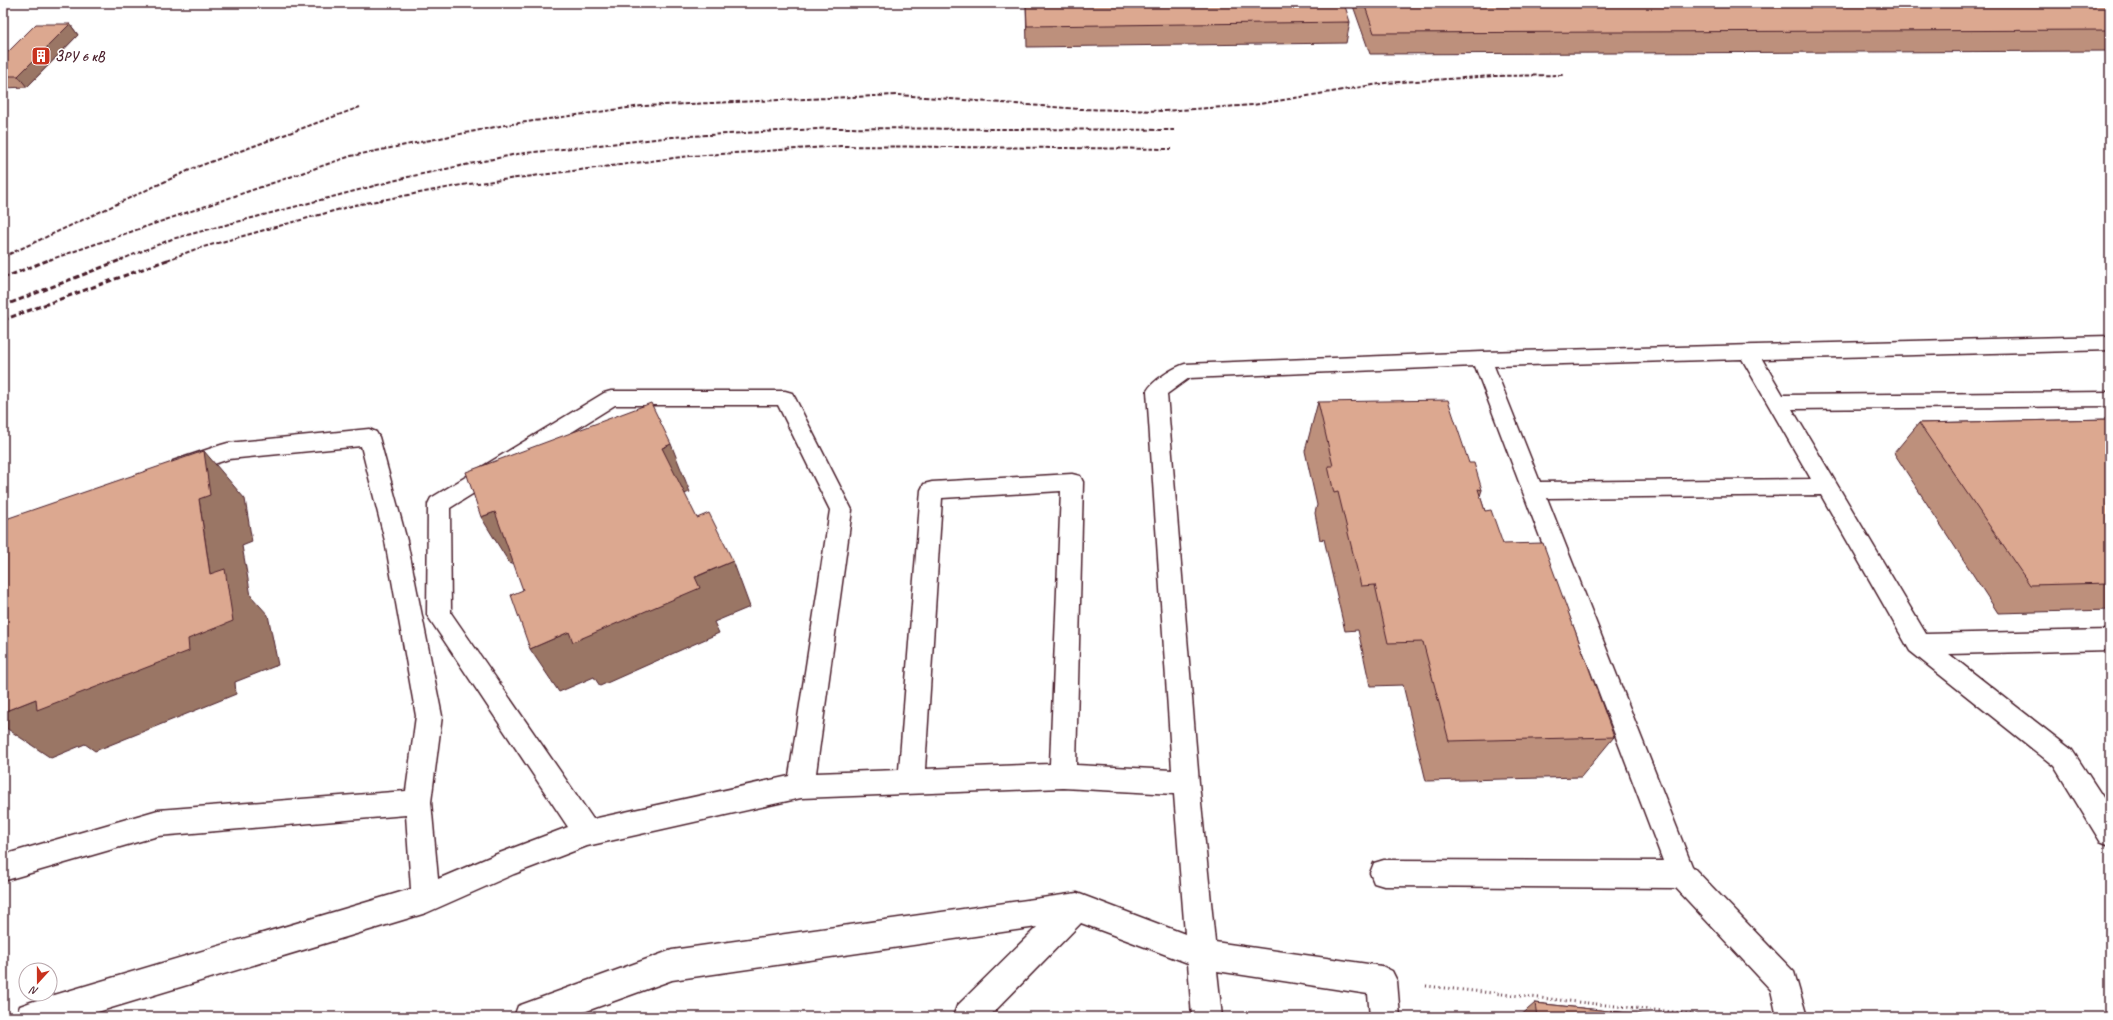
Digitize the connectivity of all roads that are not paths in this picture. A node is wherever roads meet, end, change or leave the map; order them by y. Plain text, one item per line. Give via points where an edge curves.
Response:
1 (2110, 343) edge
2 (1748, 352) junction
3 (1482, 359) junction
4 (2110, 399) edge
5 (1777, 402) junction
6 (160, 474) edge
7 (1827, 488) junction
8 (1533, 490) junction
9 (2110, 640) edge
10 (1919, 644) junction
11 (1063, 776) junction
12 (911, 783) junction
13 (1186, 783) junction
14 (801, 786) junction
15 (418, 802) junction
16 (2110, 832) edge
17 (587, 833) junction
18 (3, 868) edge
19 (1384, 873) dead end
20 (1682, 875) junction
21 (426, 899) junction
22 (1077, 907) junction
23 (1201, 954) junction
24 (31, 1017) edge
25 (529, 1017) edge
26 (968, 1017) edge
27 (1208, 1017) edge
28 (1385, 1017) edge
29 (1792, 1017) edge

1 - 2 lane
2 - 3 lane
2 - 5 lane
3 - 8 lane
3 - 13 lane via 1185,371 1157,392
4 - 5 lane
5 - 7 lane
6 - 15 lane via 228,451 369,437 396,540 429,716
7 - 8 lane
7 - 10 lane
8 - 20 lane
9 - 10 lane
10 - 16 lane via 2063,758
11 - 12 lane
11 - 12 lane via 1072,482 932,490
11 - 13 lane
12 - 14 lane
13 - 23 lane
14 - 17 lane
14 - 17 lane via 840,510 785,398 610,398 439,504 439,614
15 - 18 lane via 158,823
15 - 21 lane
17 - 21 lane via 507,863
19 - 20 lane
20 - 29 lane via 1784,982
21 - 24 lane
22 - 23 lane
22 - 25 lane via 672,965
22 - 26 lane
23 - 27 lane
23 - 28 lane via 1382,981

